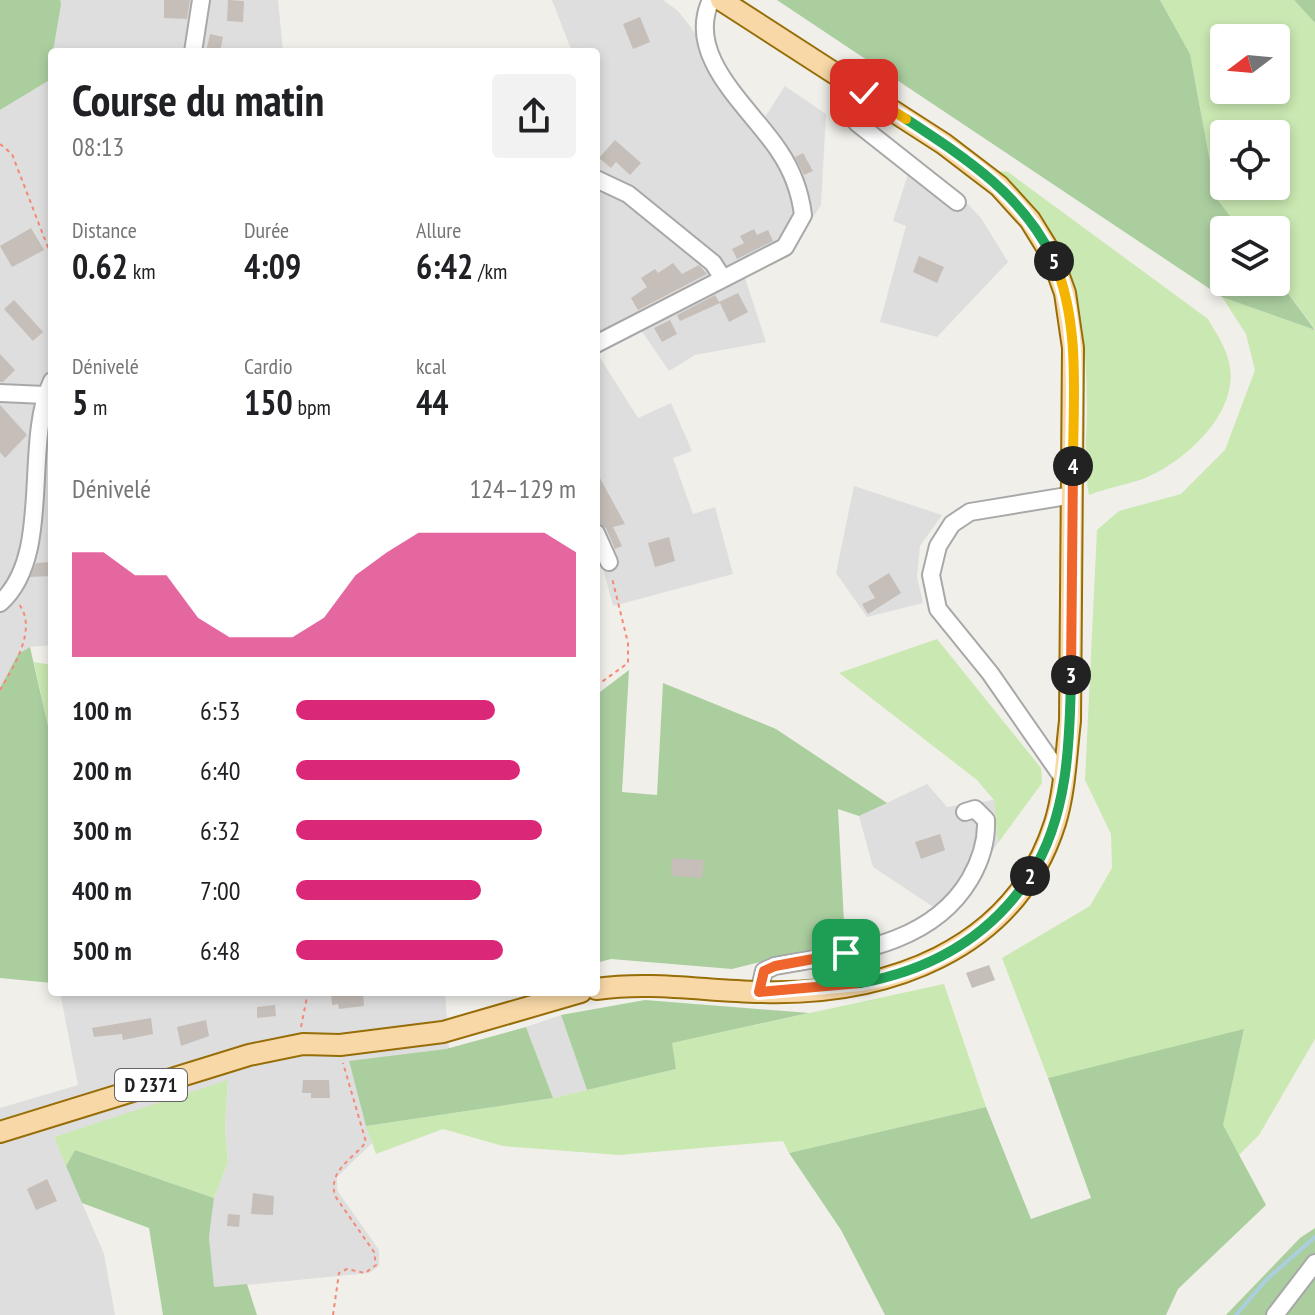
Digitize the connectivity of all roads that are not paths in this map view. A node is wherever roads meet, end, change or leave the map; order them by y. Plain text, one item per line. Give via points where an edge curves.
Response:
1 (201, 0) edge
2 (711, 0) edge
3 (721, 0) edge
4 (194, 48) edge
5 (864, 93) junction
6 (600, 181) edge
7 (957, 202) dead end
8 (722, 277) junction
9 (600, 342) edge
10 (0, 393) edge
11 (48, 395) edge
12 (1073, 495) junction
13 (600, 542) edge
14 (609, 562) road end
15 (5, 598) edge
16 (1063, 778) junction
17 (965, 812) dead end
18 (600, 989) edge
19 (759, 992) junction
20 (567, 996) edge
21 (0, 1132) edge
22 (1315, 1263) edge
23 (1275, 1315) edge

1 - 4 street
2 - 8 street via 704,16 708,46 734,93 794,177 803,215 785,247
3 - 5 main road
5 - 7 street via 855,112 857,123
5 - 12 main road via 999,186 1051,254 1065,293 1073,348
6 - 8 street via 628,194 713,263
8 - 9 street
10 - 11 street
11 - 15 street via 28,548
12 - 16 main road via 1070,721
12 - 16 street via 970,512 952,524 938,546 931,575 938,609
13 - 14 street
16 - 19 main road via 1056,821 1041,859 999,917 966,944 926,966 888,978 834,988
17 - 19 street via 975,809 986,820 981,861 944,915 904,935 846,953 775,966 764,971
18 - 19 main road via 659,984
20 - 21 main road, D 2371 via 443,1032 340,1045 303,1044 249,1055
22 - 23 street

